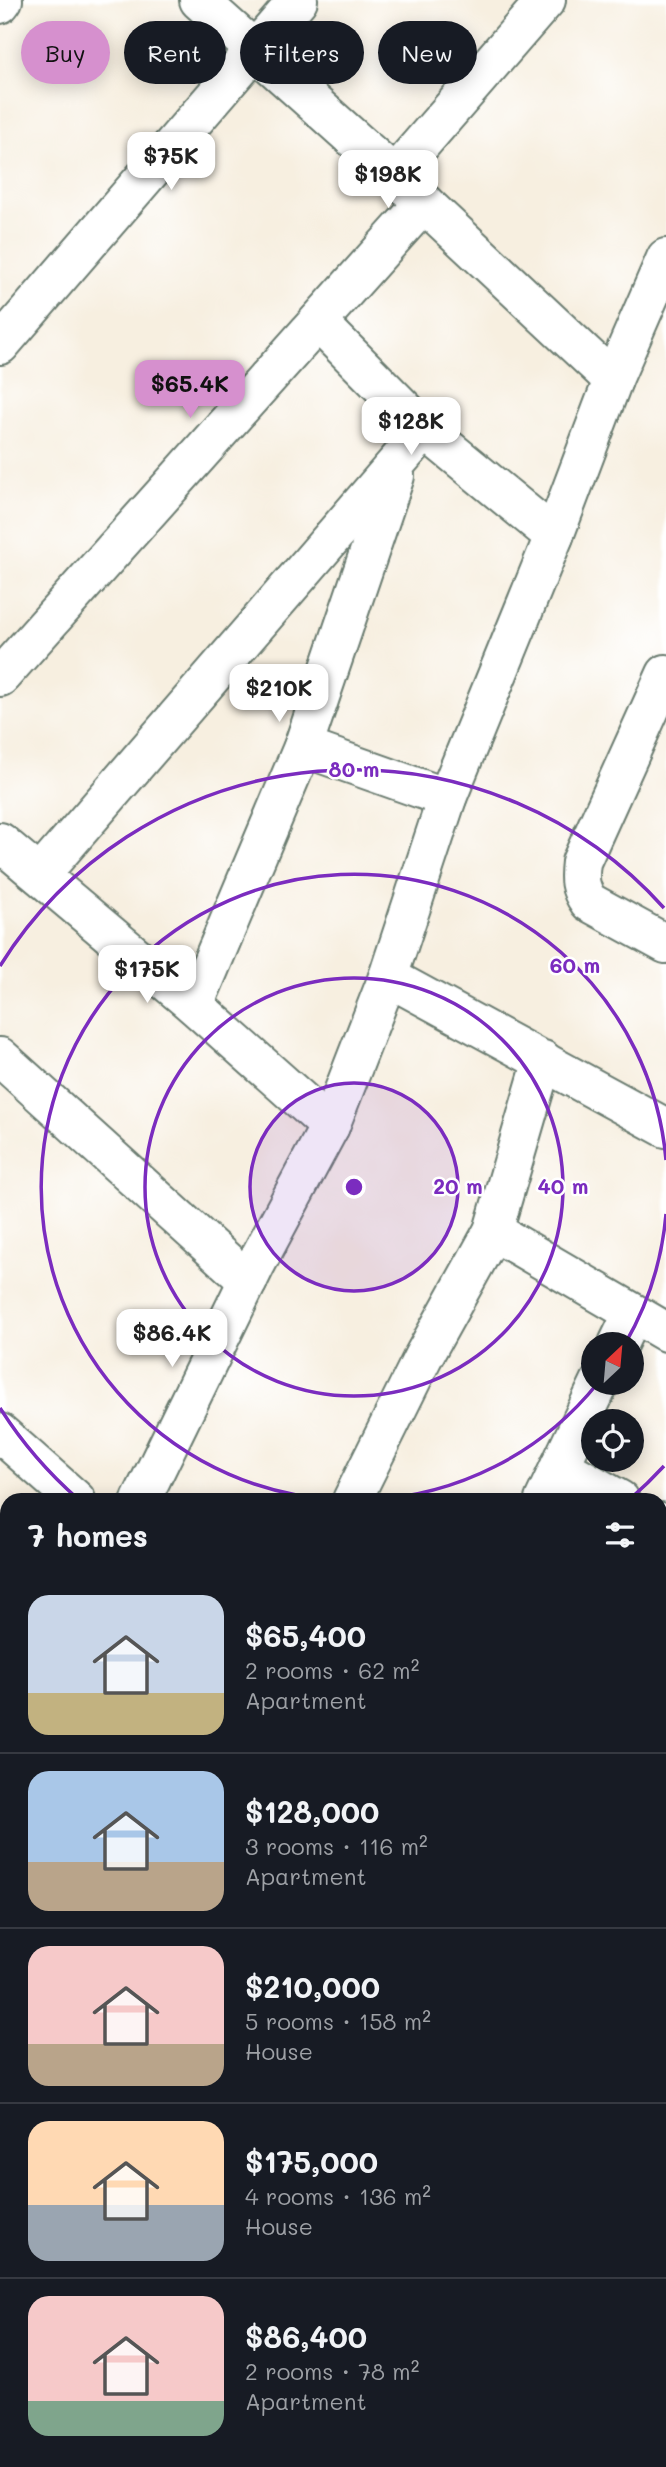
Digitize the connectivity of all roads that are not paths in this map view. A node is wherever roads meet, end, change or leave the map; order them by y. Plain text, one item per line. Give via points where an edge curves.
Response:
1 (199, 0) edge
2 (298, 0) edge
3 (546, 0) edge
4 (279, 21) edge
5 (240, 35) edge
6 (240, 65) edge
7 (294, 84) edge
8 (394, 175) junction
9 (424, 203) junction
10 (666, 258) edge
11 (318, 322) junction
12 (0, 345) edge
13 (613, 380) junction
14 (413, 443) junction
15 (554, 536) junction
16 (666, 674) edge
17 (0, 677) edge
18 (303, 747) junction
19 (447, 798) junction
20 (0, 842) edge
21 (40, 875) junction
22 (666, 944) edge
23 (388, 977) junction
24 (194, 1005) junction
25 (0, 1057) edge
26 (543, 1060) junction
27 (330, 1126) junction
28 (666, 1128) edge
29 (493, 1231) junction
30 (248, 1280) junction
31 (626, 1328) edge
32 (666, 1332) edge
33 (594, 1395) edge
34 (0, 1433) edge
35 (560, 1466) junction
36 (68, 1493) edge
37 (144, 1493) edge
38 (355, 1493) edge
39 (547, 1493) edge
40 (608, 1493) edge

1 - 5 street
2 - 4 street
3 - 8 street
6 - 12 street
7 - 8 street
8 - 9 street
9 - 11 street
9 - 13 street
10 - 13 street
11 - 14 street
11 - 17 street
13 - 15 street
14 - 15 street
14 - 18 street
14 - 21 street
15 - 19 street
16 - 22 street via 581,862 580,878 589,902
18 - 19 street
18 - 24 street
19 - 23 street
20 - 21 street
21 - 24 street
23 - 26 street
23 - 27 street
24 - 27 street
25 - 30 street
26 - 28 street
26 - 29 street
27 - 30 street
29 - 31 street
29 - 38 street
30 - 37 street
31 - 32 street
33 - 35 street
34 - 36 street
35 - 39 street
35 - 40 street

